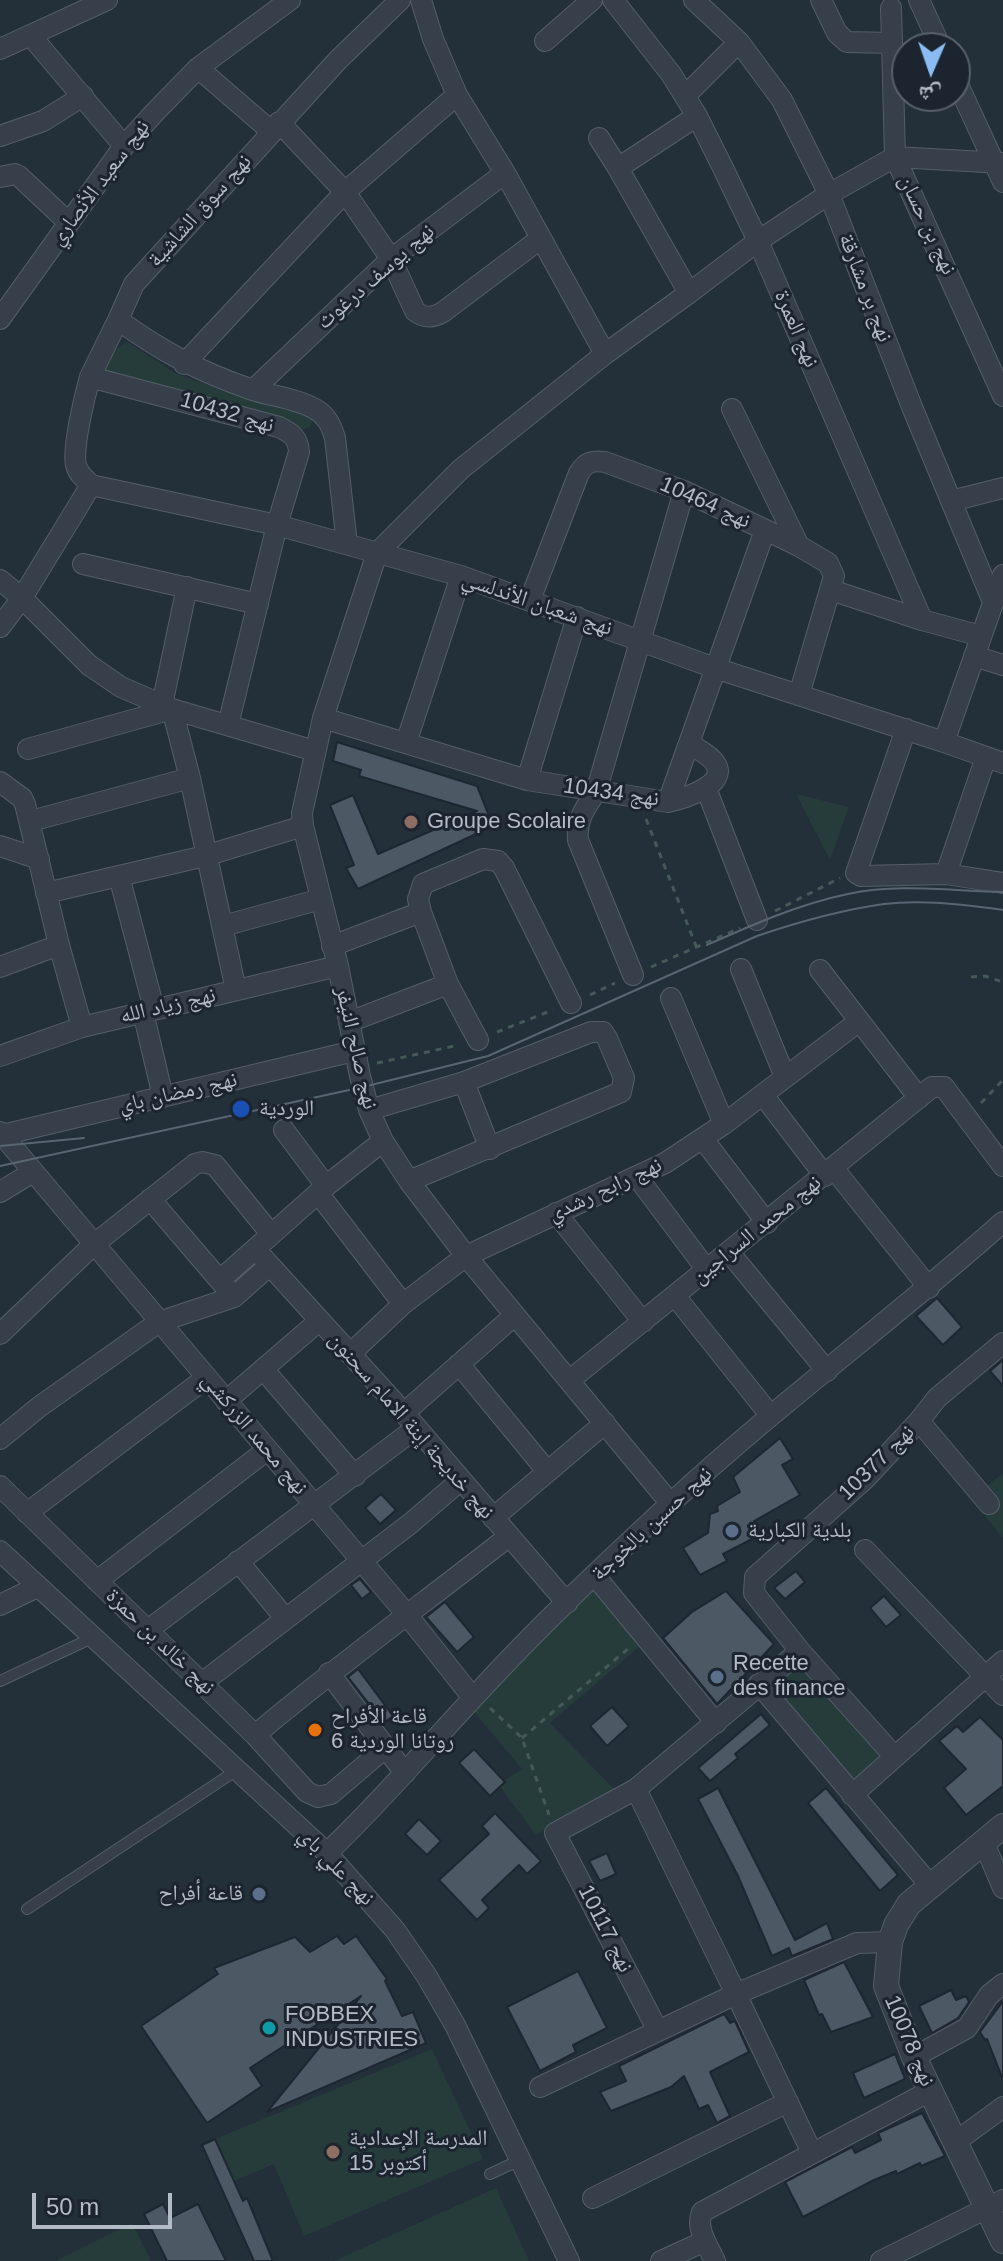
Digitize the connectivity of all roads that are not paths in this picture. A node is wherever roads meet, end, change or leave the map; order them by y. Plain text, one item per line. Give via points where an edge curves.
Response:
1 (107, 0) edge
2 (290, 0) edge
3 (400, 0) edge
4 (421, 0) edge
5 (592, 0) edge
6 (613, 0) edge
7 (694, 0) edge
8 (821, 0) edge
9 (919, 0) edge
10 (897, 3) edge
11 (893, 32) edge
12 (934, 32) edge
13 (31, 36) junction
14 (2, 41) edge
15 (545, 41) dead end
16 (739, 42) junction
17 (891, 43) edge
18 (198, 68) junction
19 (457, 95) junction
20 (83, 96) junction
21 (685, 96) junction
22 (971, 110) edge
23 (894, 112) edge
24 (697, 116) junction
25 (275, 126) junction
26 (0, 136) edge
27 (599, 138) dead end
28 (124, 146) junction
29 (895, 157) junction
30 (618, 168) junction
31 (1000, 169) edge
32 (505, 173) junction
33 (0, 177) edge
34 (345, 192) junction
35 (829, 194) junction
36 (69, 223) junction
37 (540, 239) junction
38 (758, 241) junction
39 (391, 259) junction
40 (689, 293) junction
41 (0, 319) edge
42 (118, 320) junction
43 (605, 354) junction
44 (184, 364) junction
45 (90, 377) junction
46 (253, 390) junction
47 (1003, 396) edge
48 (732, 409) dead end
49 (91, 485) junction
50 (1003, 488) edge
51 (684, 491) junction
52 (951, 501) junction
53 (277, 525) junction
54 (765, 530) junction
55 (347, 544) junction
56 (799, 546) junction
57 (377, 553) junction
58 (83, 564) dead end
59 (1003, 575) edge
60 (461, 576) junction
61 (0, 580) edge
62 (187, 587) junction
63 (831, 590) junction
64 (22, 598) junction
65 (530, 600) junction
66 (993, 602) junction
67 (258, 604) junction
68 (577, 617) junction
69 (922, 620) junction
70 (0, 627) edge
71 (981, 636) junction
72 (642, 641) junction
73 (974, 656) junction
74 (1003, 665) edge
75 (715, 668) junction
76 (799, 695) junction
77 (167, 707) junction
78 (323, 718) junction
79 (228, 725) junction
80 (906, 729) junction
81 (944, 742) junction
82 (406, 743) junction
83 (690, 744) junction
84 (28, 749) dead end
85 (315, 751) junction
86 (994, 760) edge
87 (190, 778) junction
88 (527, 780) junction
89 (0, 782) edge
90 (706, 788) junction
91 (596, 792) junction
92 (668, 802) junction
93 (31, 821) junction
94 (303, 826) junction
95 (3, 852) edge
96 (205, 856) junction
97 (39, 859) junction
98 (946, 874) junction
99 (119, 876) junction
100 (1003, 883) edge
101 (46, 893) junction
102 (321, 899) junction
103 (421, 912) junction
104 (757, 920) road end
105 (223, 926) junction
106 (59, 945) junction
107 (335, 956) junction
108 (0, 967) edge
109 (741, 969) dead end
110 (820, 970) dead end
111 (633, 975) road end
112 (448, 984) junction
113 (236, 990) junction
114 (671, 998) dead end
115 (571, 1003) road end
116 (149, 1010) junction
117 (349, 1022) junction
118 (858, 1022) junction
119 (82, 1027) junction
120 (478, 1040) road end
121 (0, 1056) edge
122 (356, 1059) junction
123 (785, 1077) junction
124 (464, 1082) junction
125 (763, 1095) junction
126 (163, 1097) junction
127 (919, 1098) junction
128 (369, 1110) junction
129 (724, 1124) junction
130 (284, 1130) dead end
131 (1, 1134) edge
132 (703, 1139) junction
133 (383, 1141) junction
134 (490, 1149) junction
135 (1003, 1166) edge
136 (33, 1172) junction
137 (829, 1172) junction
138 (638, 1178) junction
139 (409, 1181) junction
140 (322, 1190) junction
141 (0, 1192) edge
142 (150, 1199) junction
143 (556, 1213) junction
144 (1003, 1222) edge
145 (767, 1223) junction
146 (271, 1234) junction
147 (93, 1245) junction
148 (255, 1249) junction
149 (729, 1252) junction
150 (466, 1256) junction
151 (269, 1266) junction
152 (707, 1270) junction
153 (220, 1280) junction
154 (929, 1288) junction
155 (675, 1296) junction
156 (234, 1297) junction
157 (403, 1304) junction
158 (515, 1315) junction
159 (319, 1321) junction
160 (159, 1322) junction
161 (643, 1322) junction
162 (0, 1334) edge
163 (1003, 1343) edge
164 (350, 1354) junction
165 (459, 1364) junction
166 (263, 1369) junction
167 (827, 1371) junction
168 (206, 1378) junction
169 (570, 1380) junction
170 (226, 1401) junction
171 (770, 1415) junction
172 (410, 1420) junction
173 (919, 1421) junction
174 (605, 1423) junction
175 (0, 1439) edge
176 (267, 1450) junction
177 (547, 1471) junction
178 (355, 1476) junction
179 (461, 1480) junction
180 (0, 1486) edge
181 (671, 1504) junction
182 (989, 1504) dead end
183 (314, 1506) junction
184 (27, 1513) junction
185 (493, 1518) junction
186 (508, 1537) junction
187 (865, 1550) dead end
188 (0, 1551) edge
189 (238, 1561) junction
190 (360, 1561) junction
191 (595, 1576) junction
192 (97, 1581) junction
193 (37, 1587) junction
194 (567, 1603) junction
195 (0, 1605) edge
196 (408, 1616) junction
197 (285, 1618) junction
198 (148, 1630) junction
199 (92, 1638) junction
200 (800, 1651) junction
201 (1003, 1661) edge
202 (329, 1673) junction
203 (986, 1675) junction
204 (0, 1681) edge
205 (202, 1683) junction
206 (759, 1684) junction
207 (1003, 1695) edge
208 (475, 1696) junction
209 (716, 1723) junction
210 (255, 1735) junction
211 (385, 1748) junction
212 (894, 1756) junction
213 (237, 1770) junction
214 (405, 1773) junction
215 (636, 1789) junction
216 (852, 1795) junction
217 (1003, 1826) edge
218 (984, 1843) junction
219 (327, 1853) junction
220 (930, 1885) junction
221 (1003, 1888) edge
222 (27, 1909) dead end
223 (890, 1942) junction
224 (1003, 1984) edge
225 (736, 1994) junction
226 (658, 2031) junction
227 (914, 2057) junction
228 (540, 2087) dead end
229 (930, 2091) junction
230 (788, 2102) junction
231 (1003, 2107) edge
232 (954, 2143) junction
233 (812, 2153) junction
234 (520, 2160) junction
235 (490, 2174) dead end
236 (593, 2198) dead end
237 (995, 2204) edge
238 (705, 2241) junction
239 (1003, 2241) edge
240 (569, 2261) edge
241 (661, 2261) edge
242 (715, 2261) edge
243 (881, 2261) edge

1 - 13 street
2 - 18 street, نهج سعيد الأنصاري
3 - 25 street, نهج سوق الشاشية
4 - 19 street
5 - 15 street
6 - 21 street, نهج العمرة
7 - 16 street, نهج بر مشارقة
8 - 17 street via 847,42
9 - 12 street
10 - 11 street, نهج بن حسان
13 - 14 street
13 - 20 street
16 - 21 street
16 - 35 street, نهج بر مشارقة via 782,100
18 - 25 street
18 - 28 street, نهج سعيد الأنصاري
19 - 32 street
19 - 34 street
20 - 26 street via 43,121
20 - 28 street
21 - 24 street, نهج العمرة
22 - 31 street
23 - 29 street, نهج بن حسان
24 - 30 street
24 - 38 street, نهج العمرة
25 - 34 street
25 - 42 street, نهج سوق الشاشية via 134,284
27 - 30 street
28 - 36 street, نهج سعيد الأنصاري
29 - 31 street
29 - 35 street
29 - 47 street, نهج بن حسان
30 - 40 street
32 - 37 street
32 - 39 street, نهج يوسف درغوث
33 - 36 street via 19,176
34 - 39 street
34 - 44 street
35 - 38 street
35 - 52 street, نهج بر مشارقة
36 - 41 street, نهج سعيد الأنصاري
37 - 39 street via 429,317 415,311
37 - 43 street
38 - 40 street
38 - 69 street, نهج العمرة
39 - 46 street, نهج يوسف درغوث
40 - 43 street
42 - 44 street
42 - 45 street, نهج سوق الشاشية
43 - 57 street via 461,469
44 - 46 street
45 - 49 street via 75,460
45 - 53 street, نهج 10432 via 289,432 299,452
46 - 55 street via 311,406 332,426
48 - 56 street
49 - 53 street, نهج شعبان الأندلسي
49 - 64 street
50 - 52 street
51 - 54 street, نهج 10464
51 - 65 street, نهج 10464 via 605,462 584,465
51 - 72 street
52 - 66 street, نهج بر مشارقة
53 - 55 street, نهج شعبان الأندلسي
53 - 67 street, نهج 10432
54 - 56 street, نهج 10464
54 - 75 street, نهج 10434
55 - 57 street, نهج شعبان الأندلسي
56 - 63 street, نهج 10464 via 832,568
57 - 60 street, نهج شعبان الأندلسي
57 - 78 street, نهج صالح النيفر
58 - 62 street
59 - 66 street
60 - 65 street, نهج شعبان الأندلسي
60 - 82 street
61 - 64 street
62 - 67 street
62 - 77 street
63 - 69 street
63 - 76 street
64 - 70 street
64 - 77 street via 107,679
65 - 68 street, نهج شعبان الأندلسي
66 - 71 street
67 - 79 street, نهج 10432
68 - 72 street, نهج شعبان الأندلسي
68 - 88 street
69 - 71 street
71 - 73 street
72 - 75 street, نهج شعبان الأندلسي
72 - 91 street
73 - 74 street
73 - 81 street
75 - 76 street, نهج شعبان الأندلسي
75 - 83 street, نهج 10434
76 - 80 street, نهج شعبان الأندلسي
77 - 79 street
77 - 84 street
77 - 87 street
78 - 82 street, نهج 10434
78 - 85 street, نهج صالح النيفر
79 - 85 street
80 - 81 street, نهج شعبان الأندلسي
80 - 98 street via 856,869 861,876
81 - 86 street, نهج شعبان الأندلسي
82 - 88 street, نهج 10434
83 - 90 street via 717,766 717,777
83 - 92 street, نهج 10434
85 - 94 street, نهج صالح النيفر
86 - 98 street
87 - 93 street
87 - 96 street
88 - 91 street, نهج 10434
89 - 93 street via 22,798
90 - 92 street
90 - 104 street
91 - 92 street, نهج 10434
91 - 111 street via 579,818 578,840
93 - 97 street
94 - 96 street
94 - 102 street, نهج صالح النيفر
95 - 97 street
96 - 99 street
96 - 105 street
97 - 101 street
98 - 100 street
99 - 101 street
99 - 116 street
101 - 106 street
102 - 105 street
102 - 107 street, نهج صالح النيفر
103 - 107 street, نهج زياد الله
103 - 112 street
103 - 115 street via 423,884 483,859 498,861
105 - 113 street
106 - 108 street
106 - 119 street
107 - 113 street, نهج زياد الله
107 - 117 street, نهج صالح النيفر
109 - 123 street
110 - 118 street
112 - 117 street
112 - 120 street
113 - 116 street, نهج زياد الله
114 - 129 street
116 - 119 street, نهج زياد الله
116 - 126 street
117 - 122 street, نهج صالح النيفر
118 - 123 street, نهج رابح رشدي
118 - 127 street
119 - 121 street, نهج زياد الله
122 - 126 street, نهج رمضان باي
122 - 128 street, نهج صالح النيفر
123 - 125 street, نهج رابح رشدي
124 - 128 street
124 - 134 street
124 - 134 street via 591,1032 603,1032 624,1078 621,1092
125 - 129 street, نهج رابح رشدي
125 - 137 street
126 - 131 street, نهج رمضان باي
127 - 135 street, نهج محمد السراجين via 936,1085 944,1087
127 - 137 street, نهج محمد السراجين
128 - 133 street, نهج صالح النيفر
129 - 132 street, نهج رابح رشدي
130 - 140 street
131 - 136 street, نهج محمد الزركشي
132 - 138 street, نهج رابح رشدي
132 - 145 street
133 - 139 street, نهج صالح النيفر
133 - 140 street
134 - 139 street
136 - 141 street
136 - 147 street, نهج محمد الزركشي
137 - 145 street, نهج محمد السراجين
137 - 154 street
138 - 143 street, نهج رابح رشدي
138 - 152 street
139 - 150 street, نهج صالح النيفر
140 - 146 street
140 - 157 street
142 - 146 street via 195,1164 215,1165
142 - 147 street
142 - 153 street
143 - 150 street, نهج رابح رشدي
143 - 161 street
144 - 154 street, نهج حسين بالخوجة
145 - 149 street, نهج محمد السراجين
146 - 148 street
147 - 160 street, نهج محمد الزركشي
147 - 162 street
148 - 151 street, نهج خديجة إبنة الامام سحنون
148 - 153 street
149 - 152 street, نهج محمد السراجين
149 - 167 street
150 - 157 street, نهج رابح رشدي
150 - 158 street, نهج صالح النيفر
151 - 156 street
151 - 159 street, نهج خديجة إبنة الامام سحنون
152 - 155 street, نهج محمد السراجين
153 - 156 street
154 - 167 street, نهج حسين بالخوجة
155 - 161 street, نهج محمد السراجين
155 - 171 street
156 - 160 street
157 - 164 street, نهج رابح رشدي
158 - 165 street
158 - 169 street, نهج صالح النيفر
159 - 164 street, نهج خديجة إبنة الامام سحنون
159 - 166 street
160 - 168 street, نهج محمد الزركشي
160 - 175 street
161 - 169 street, نهج محمد السراجين
163 - 173 street, نهج 10377 via 937,1398
164 - 172 street, نهج خديجة إبنة الامام سحنون
165 - 172 street
165 - 177 street
166 - 170 street
166 - 178 street
167 - 171 street, نهج حسين بالخوجة
168 - 170 street, نهج محمد الزركشي
168 - 184 street
169 - 174 street, نهج صالح النيفر
170 - 176 street, نهج محمد الزركشي
171 - 181 street, نهج حسين بالخوجة
172 - 178 street
172 - 179 street, نهج خديجة إبنة الامام سحنون
173 - 182 street
173 - 200 street, نهج 10377 via 866,1478 755,1577 754,1593
174 - 177 street
174 - 181 street, نهج صالح النيفر
176 - 183 street, نهج محمد الزركشي
176 - 192 street
177 - 185 street
178 - 183 street
179 - 185 street, نهج خديجة إبنة الامام سحنون
179 - 190 street
180 - 184 street, نهج خالد بن حمزة
181 - 191 street, نهج حسين بالخوجة
183 - 189 street
183 - 190 street, نهج محمد الزركشي
184 - 192 street, نهج خالد بن حمزة
185 - 186 street, نهج خديجة إبنة الامام سحنون
186 - 194 street, نهج خديجة إبنة الامام سحنون
186 - 196 street
187 - 203 street
188 - 193 street, نهج علي باي
189 - 197 street
189 - 198 street
190 - 196 street, نهج محمد الزركشي
190 - 197 street
191 - 194 street, نهج حسين بالخوجة
191 - 209 street
192 - 198 street, نهج خالد بن حمزة
193 - 195 street
193 - 199 street, نهج علي باي
194 - 208 street, نهج حسين بالخوجة
196 - 202 street
196 - 208 street, نهج محمد الزركشي
197 - 205 street
198 - 205 street, نهج خالد بن حمزة
199 - 204 lane
199 - 213 street, نهج علي باي
200 - 206 street
200 - 212 street
201 - 203 street
202 - 210 street
202 - 211 street
203 - 207 street
203 - 212 street
205 - 210 street, نهج خالد بن حمزة
206 - 209 street
206 - 216 street
208 - 214 street, نهج حسين بالخوجة
209 - 215 street
210 - 211 street, نهج خالد بن حمزة via 307,1792 318,1797 331,1794
211 - 214 street
212 - 216 street
213 - 219 street, نهج علي باي
213 - 222 lane
214 - 219 street, نهج حسين بالخوجة
215 - 225 street
215 - 226 street, نهج 10117 via 555,1833
216 - 220 street
217 - 218 street, نهج 10078
218 - 220 street, نهج 10078
218 - 221 street
219 - 234 street, نهج علي باي via 395,1930 426,1975
220 - 223 street, نهج 10078 via 909,1904
223 - 225 street via 857,1943
223 - 227 street, نهج 10078 via 886,1986
224 - 227 street via 967,2028
225 - 226 street
225 - 230 street
226 - 228 street
227 - 229 street, نهج 10078
229 - 232 street, نهج 10078
229 - 233 street
230 - 233 street
230 - 236 street
231 - 232 street
232 - 237 street, نهج 10078
233 - 238 street via 702,2212
234 - 235 lane
234 - 240 street, نهج علي باي
237 - 239 street, نهج 10078
237 - 243 street
238 - 241 street
238 - 242 street

